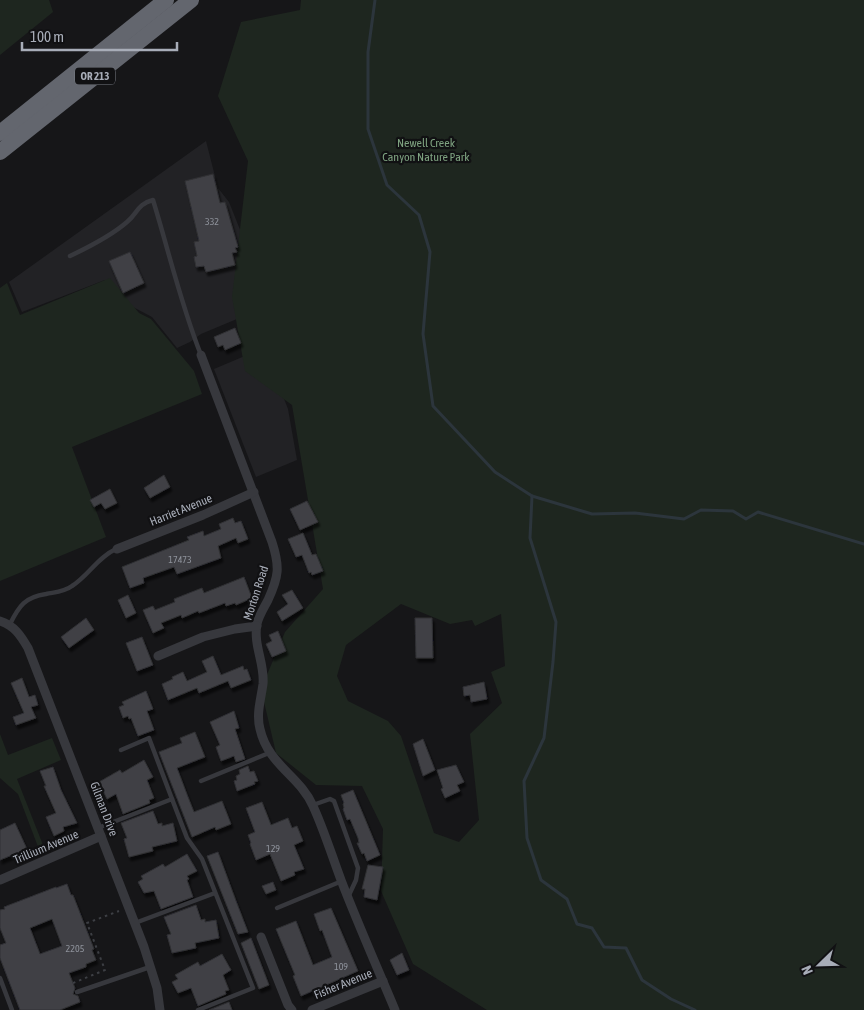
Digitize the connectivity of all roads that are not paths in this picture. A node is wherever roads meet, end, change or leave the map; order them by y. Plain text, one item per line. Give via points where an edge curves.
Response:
1 (166, 0) edge
2 (191, 0) edge
3 (0, 133) edge
4 (0, 152) edge
5 (70, 256) dead end
6 (201, 355) joint
7 (254, 492) junction
8 (116, 549) joint
9 (0, 622) edge
10 (10, 624) junction
11 (257, 626) junction
12 (158, 656) dead end
13 (121, 750) dead end
14 (269, 753) junction
15 (201, 780) dead end
16 (172, 799) junction
17 (313, 805) junction
18 (99, 832) junction
19 (0, 880) edge
20 (342, 881) junction
21 (215, 893) junction
22 (348, 896) junction
23 (277, 908) dead end
24 (135, 923) junction
25 (261, 937) dead end
26 (151, 967) junction
27 (0, 978) edge
28 (383, 981) junction
29 (77, 992) dead end
30 (12, 1010) edge
31 (160, 1010) edge
32 (198, 1010) edge
33 (292, 1010) edge
34 (312, 1010) edge
35 (395, 1010) edge

1 - 3 highway, OR 213
2 - 4 highway, OR 213
5 - 6 lane, Morton Road via 94,244 128,221 145,202 154,200 184,310
6 - 7 street, Morton Road
7 - 8 street, Harriet Avenue
7 - 11 street, Morton Road via 278,568
8 - 10 lane via 100,559 73,586 25,601 18,607
9 - 10 street
10 - 18 street, Gilman Drive via 28,648
11 - 12 street via 203,637
11 - 14 street, Morton Road via 263,684 258,716
13 - 16 lane via 148,738
14 - 15 lane
14 - 17 street, Morton Road
16 - 18 lane
16 - 21 lane via 187,838 202,859
17 - 20 street, Morton Road
17 - 22 lane via 330,799 334,801 358,868
18 - 19 street, Trillium Avenue
18 - 24 street, Gilman Drive
20 - 22 street, Morton Road
20 - 23 lane
21 - 24 lane
21 - 32 lane via 253,988
22 - 28 street, Morton Road
24 - 26 street, Gilman Drive
25 - 33 street
26 - 29 lane
26 - 31 street, Gilman Drive
27 - 30 lane
28 - 34 street, Fisher Avenue
28 - 35 street, Morton Road

